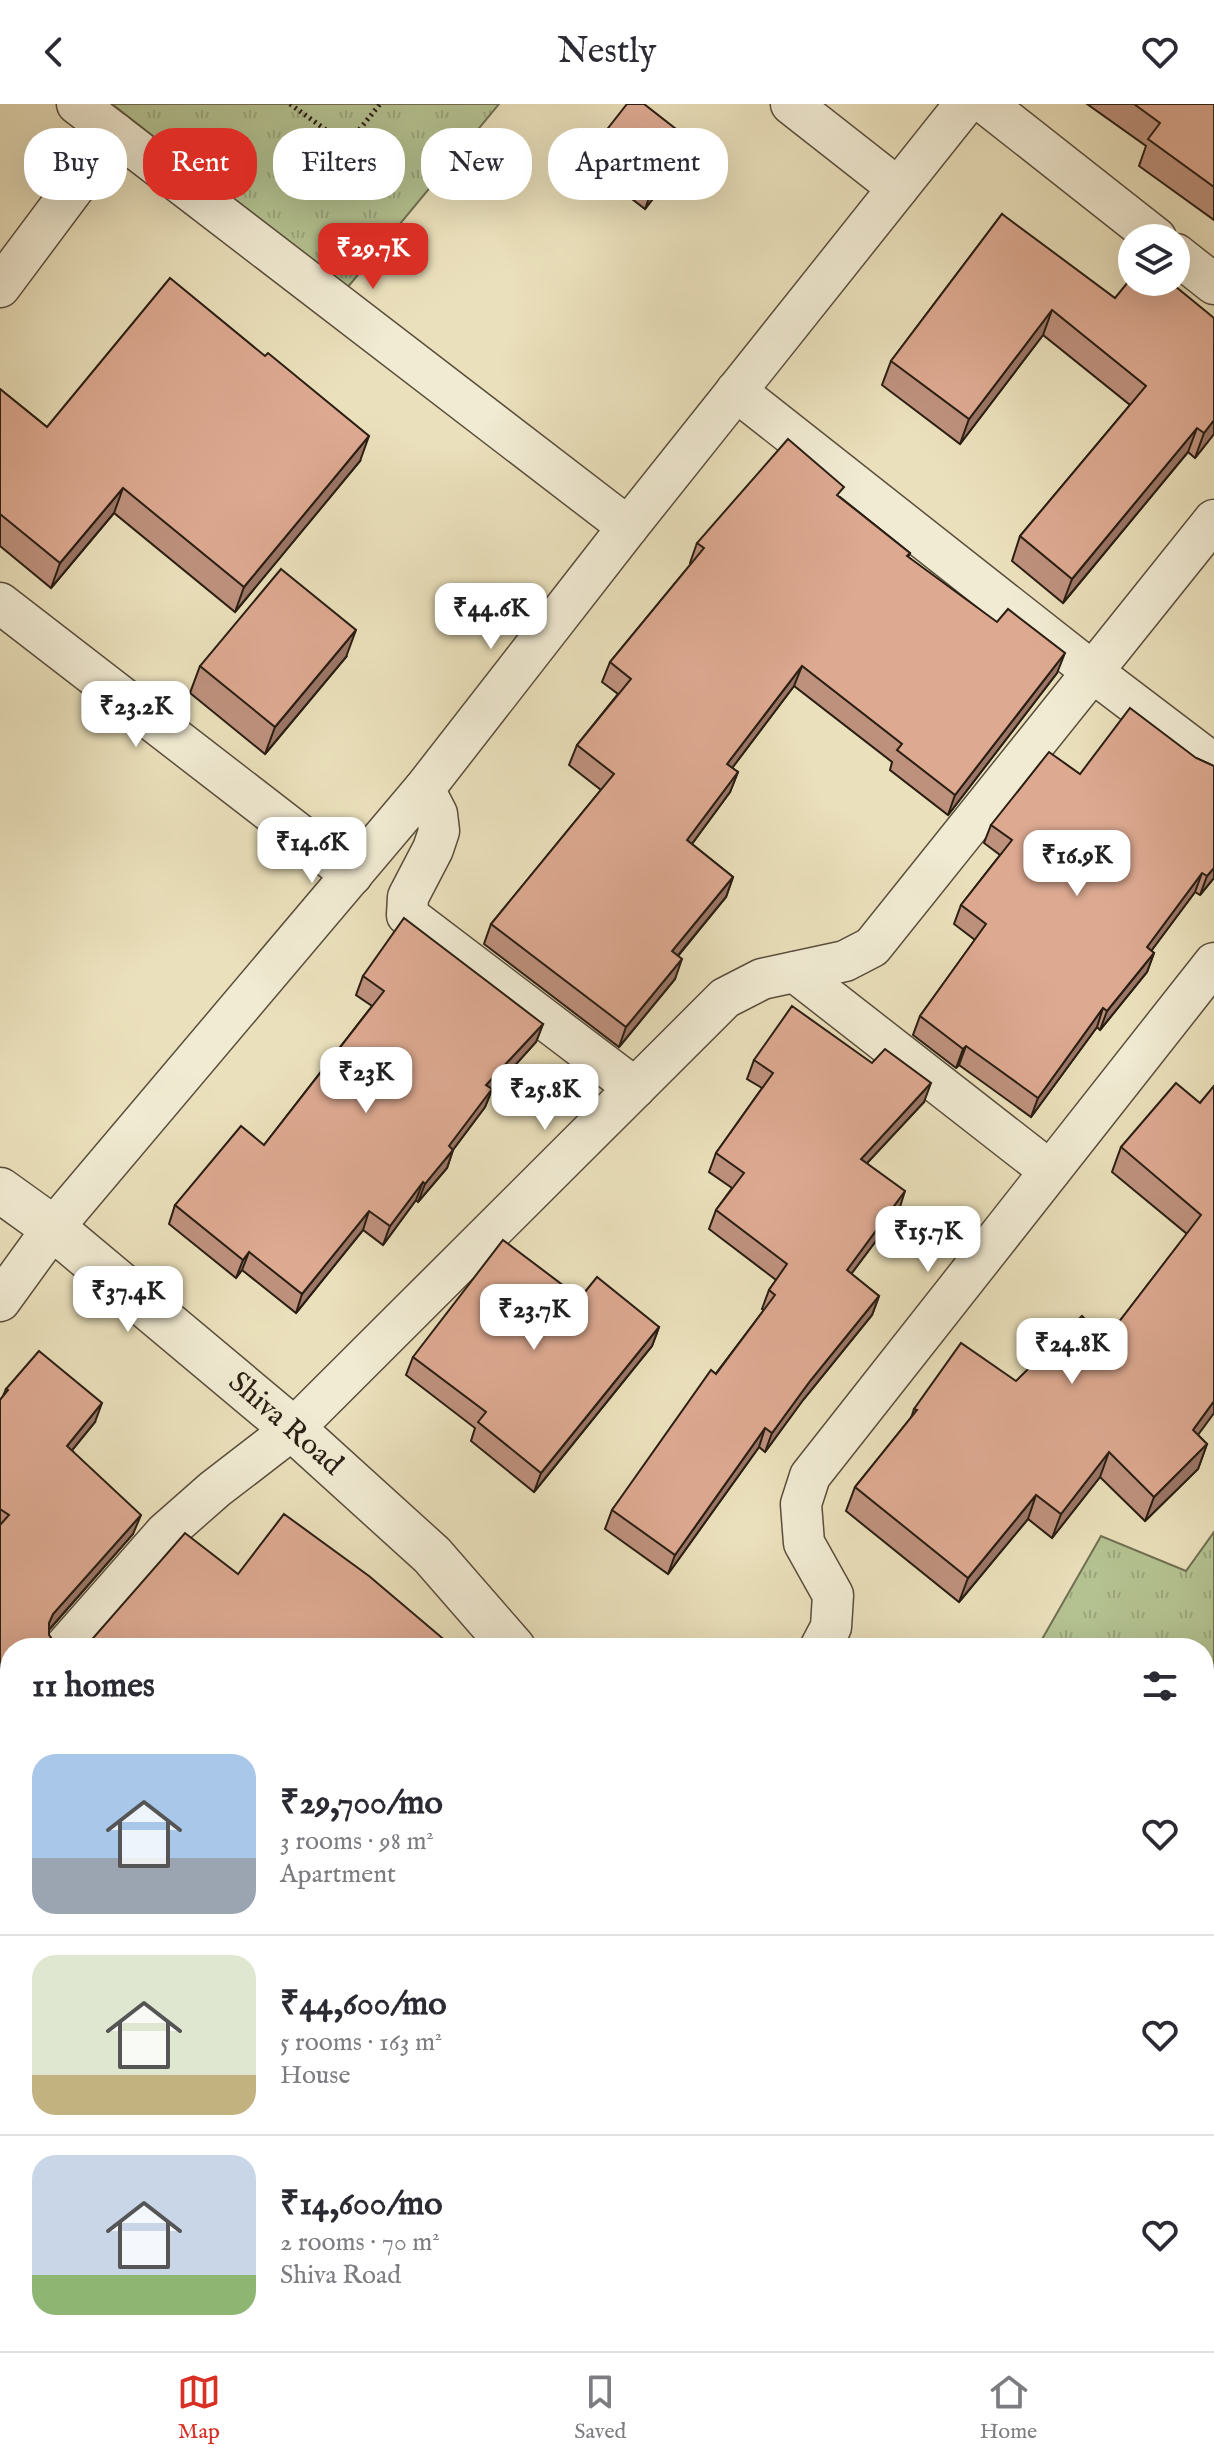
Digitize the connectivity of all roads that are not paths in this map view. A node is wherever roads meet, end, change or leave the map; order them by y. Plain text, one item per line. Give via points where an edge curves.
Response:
1 (77, 104) edge
2 (791, 104) edge
3 (965, 104) edge
4 (986, 104) edge
5 (108, 128) edge
6 (127, 142) edge
7 (898, 188) junction
8 (65, 200) edge
9 (1138, 224) edge
10 (1190, 265) edge
11 (1214, 284) edge
12 (0, 287) edge
13 (736, 391) junction
14 (1214, 520) edge
15 (628, 527) junction
16 (0, 603) edge
17 (1094, 673) junction
18 (1214, 764) edge
19 (424, 789) junction
20 (352, 875) junction
21 (1214, 963) edge
22 (795, 972) junction
23 (635, 1088) junction
24 (1050, 1171) junction
25 (0, 1190) edge
26 (53, 1228) junction
27 (0, 1301) edge
28 (293, 1429) junction
29 (73, 1638) edge
30 (504, 1638) edge
31 (825, 1638) edge

1 - 5 street
2 - 7 street
3 - 7 street
4 - 9 street
6 - 15 street
7 - 13 street
8 - 12 street
10 - 11 street
13 - 15 street
13 - 17 street
14 - 17 street
15 - 19 street
16 - 20 street
17 - 18 street
17 - 22 street via 872,947 845,961
19 - 20 street
19 - 23 street via 439,831 408,897 407,915
20 - 26 street
21 - 24 street
22 - 23 street via 762,979 725,998
22 - 24 street
23 - 28 street
24 - 31 street via 810,1476 801,1504 804,1543 833,1595
25 - 26 street, Shiva Road
26 - 27 street
26 - 28 street, Shiva Road
28 - 29 street via 165,1533
28 - 30 street, Shiva Road via 432,1555

